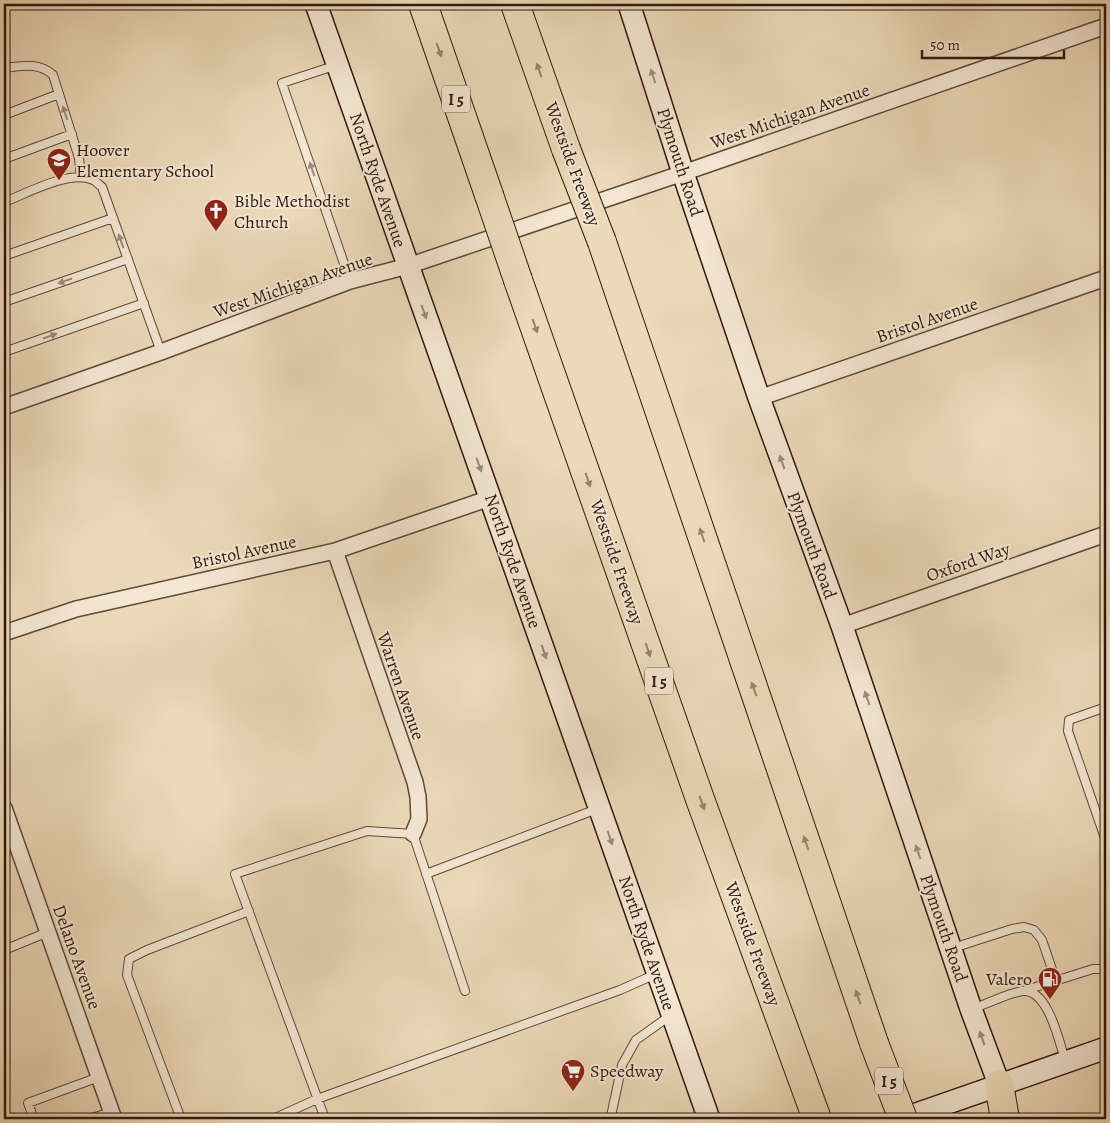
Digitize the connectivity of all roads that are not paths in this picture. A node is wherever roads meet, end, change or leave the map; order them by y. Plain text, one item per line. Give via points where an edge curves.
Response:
1 (316, 4) edge
2 (423, 4) edge
3 (515, 4) edge
4 (630, 4) edge
5 (1106, 26) edge
6 (337, 65) junction
7 (4, 68) edge
8 (59, 94) junction
9 (4, 115) edge
10 (72, 134) junction
11 (4, 159) edge
12 (683, 173) junction
13 (81, 177) junction
14 (4, 202) edge
15 (113, 218) junction
16 (4, 256) edge
17 (128, 259) junction
18 (408, 266) junction
19 (1106, 278) edge
20 (350, 281) junction
21 (4, 302) edge
22 (144, 303) junction
23 (4, 352) edge
24 (162, 352) junction
25 (759, 398) junction
26 (4, 407) edge
27 (490, 498) junction
28 (1106, 534) edge
29 (335, 551) junction
30 (842, 626) junction
31 (4, 633) edge
32 (1106, 707) edge
33 (4, 808) edge
34 (600, 808) junction
35 (413, 834) junction
36 (1106, 841) edge
37 (426, 874) junction
38 (249, 911) junction
39 (48, 932) junction
40 (951, 949) junction
41 (4, 950) edge
42 (1106, 971) edge
43 (658, 974) junction
44 (1056, 981) junction
45 (465, 991) dead end
46 (1023, 991) junction
47 (972, 1010) junction
48 (672, 1014) junction
49 (1106, 1048) edge
50 (1066, 1062) junction
51 (99, 1077) junction
52 (999, 1084) junction
53 (317, 1099) junction
54 (113, 1116) edge
55 (34, 1119) edge
56 (88, 1119) edge
57 (181, 1119) edge
58 (273, 1119) edge
59 (325, 1119) edge
60 (608, 1119) edge
61 (709, 1119) edge
62 (817, 1119) edge
63 (902, 1119) edge
64 (1005, 1119) edge

1 - 6 street, North Ryde Avenue
2 -> 62 highway, Westside Freeway / I 5, bridge via 700,799
63 -> 3 highway, Westside Freeway / I 5, bridge via 602,242
12 -> 4 street, Plymouth Road
5 - 12 street, West Michigan Avenue
6 - 18 street, North Ryde Avenue
20 -> 6 lane via 282,83
7 - 8 lane via 46,68 53,75
8 - 9 lane
10 -> 8 lane
10 - 11 lane
10 - 13 lane
12 - 18 street, West Michigan Avenue
12 - 25 street, Plymouth Road
13 - 14 lane via 64,178
13 - 15 lane via 94,180 102,187
15 - 16 lane
17 -> 15 lane
17 -> 21 lane
17 - 22 lane
18 - 20 street, West Michigan Avenue
18 -> 27 street, North Ryde Avenue
19 - 25 street, Bristol Avenue
20 - 24 street, West Michigan Avenue
23 -> 22 lane
22 - 24 lane
24 - 26 street, West Michigan Avenue
30 -> 25 street, Plymouth Road
27 - 29 street, Bristol Avenue
27 -> 34 street, North Ryde Avenue
28 - 30 street, Oxford Way
29 - 31 street, Bristol Avenue via 76,608
29 - 35 street, Warren Avenue via 415,782 419,820
40 -> 30 street, Plymouth Road
32 - 36 lane via 1069,720 1068,731
33 - 39 street, Delano Avenue
34 - 37 lane
34 -> 43 street, North Ryde Avenue
35 - 37 lane
35 - 38 lane via 367,832 235,874
37 - 45 lane
38 - 53 lane
38 - 57 lane via 129,959 127,975
39 - 41 lane
39 - 51 street, Delano Avenue
40 - 44 lane via 1012,929 1024,927 1034,930 1042,940
40 - 47 street, Plymouth Road
42 - 44 lane via 1093,970
43 - 48 street, North Ryde Avenue
43 - 53 lane
44 - 46 lane
46 - 47 lane
46 - 50 lane via 1037,996 1047,1008
52 -> 47 street, Plymouth Road
48 - 60 lane via 636,1040 622,1065
48 - 61 street, North Ryde Avenue
49 - 50 street
50 - 52 street
51 - 54 street, Delano Avenue
51 - 55 lane via 28,1103
52 - 63 street
52 - 64 highway
53 - 58 lane
53 - 59 lane
54 - 56 lane

